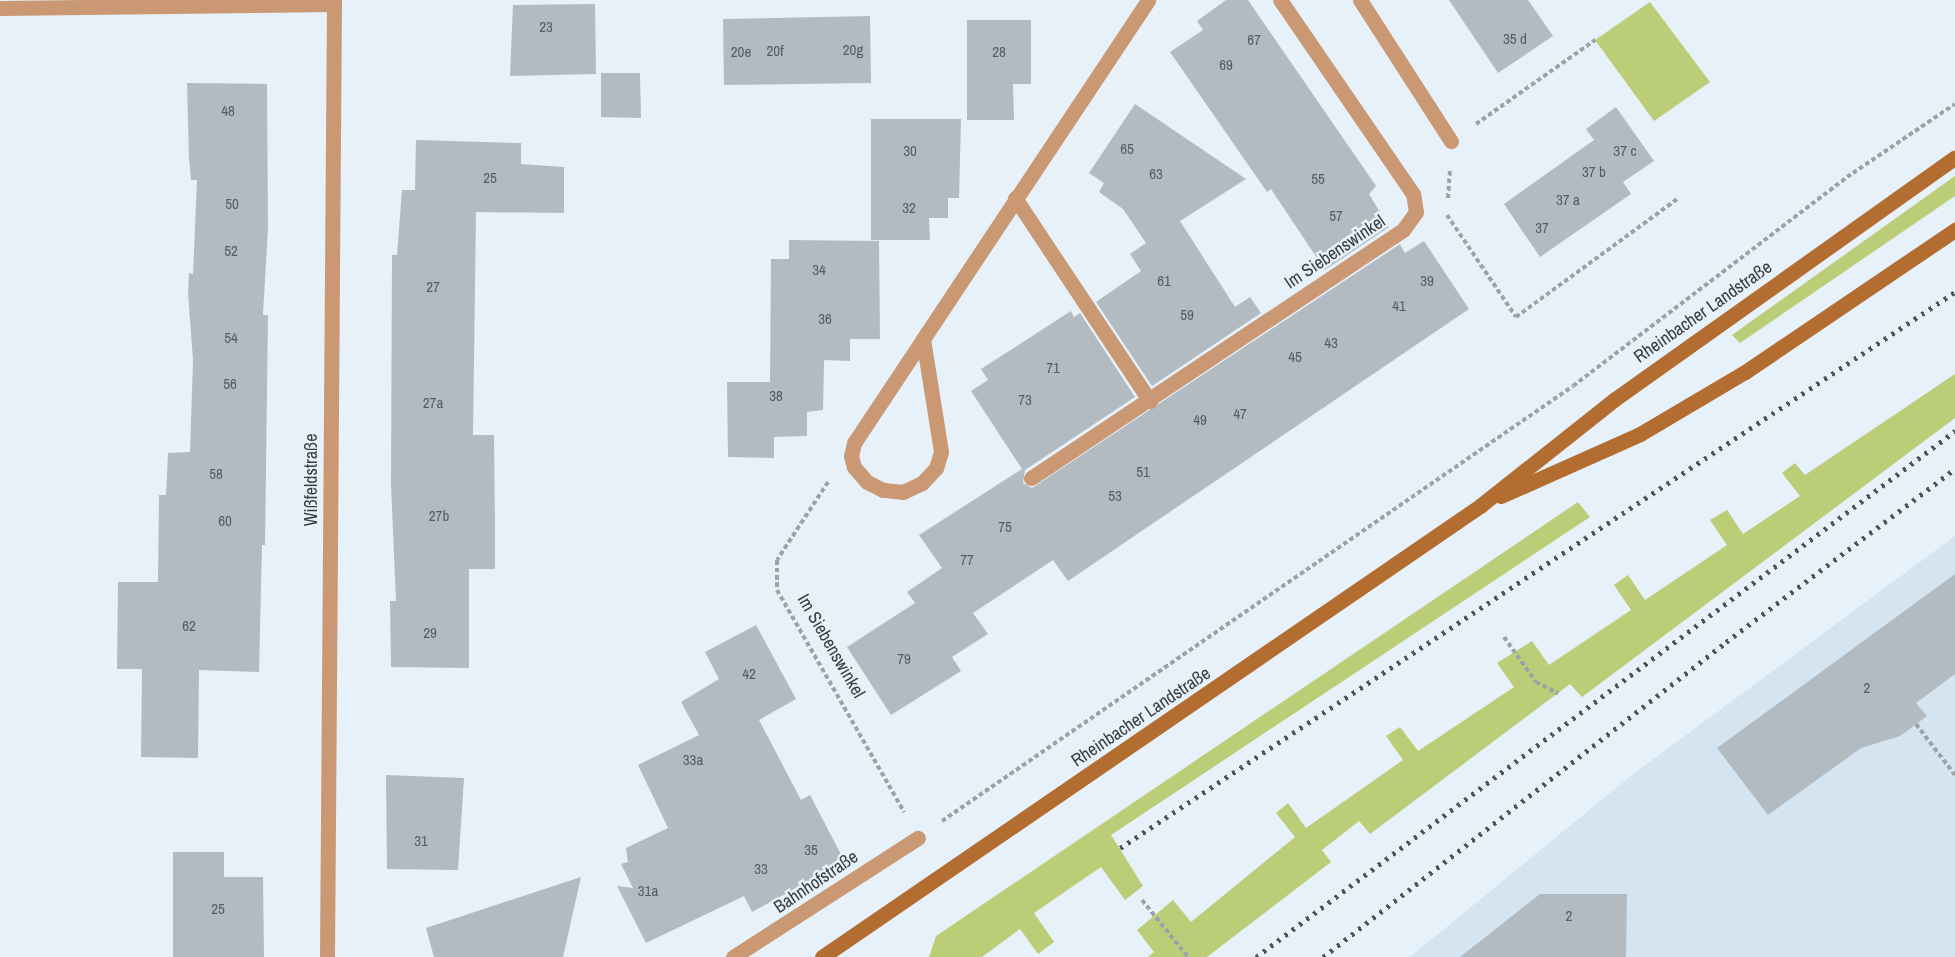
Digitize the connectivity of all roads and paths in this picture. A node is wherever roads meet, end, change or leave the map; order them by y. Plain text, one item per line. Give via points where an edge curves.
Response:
1 (1148, 0) edge
2 (1280, 0) edge
3 (1360, 0) edge
4 (334, 2) edge
5 (0, 8) edge
6 (1595, 40) dead end
7 (1955, 104) edge
8 (1451, 141) junction
9 (1955, 157) edge
10 (1015, 198) junction
11 (1677, 199) dead end
12 (1955, 230) edge
13 (922, 339) junction
14 (1150, 401) junction
15 (854, 443) junction
16 (1031, 478) dead end
17 (1480, 506) junction
18 (1504, 637) dead end
19 (1558, 693) dead end
20 (1916, 724) dead end
21 (1955, 775) edge
22 (918, 838) junction
23 (1142, 900) dead end
24 (327, 957) edge
25 (733, 957) edge
26 (822, 957) edge
27 (1188, 957) edge

1 - 10 street
2 - 14 street, Im Siebenswinkel via 1413,194 1416,212 1403,230
3 - 8 street
4 - 5 street, Wißfeldstraße
4 - 24 street, Wißfeldstraße
6 - 8 path
7 - 22 path via 1853,173 1573,386
8 - 11 path via 1447,214 1516,317
9 - 17 main road, Rheinbacher Landstraße via 1615,399
10 - 13 street
10 - 14 street
12 - 17 main road, Rheinbacher Landstraße via 1745,372 1640,435
13 - 15 street
13 - 15 street via 940,430 942,452 936,468 922,483 903,492 883,490 867,482 854,467
14 - 16 street, Im Siebenswinkel
15 - 22 path, Im Siebenswinkel via 777,560 777,590
17 - 26 main road, Rheinbacher Landstraße
18 - 19 path via 1536,682
20 - 21 path
22 - 25 street, Bahnhofstraße
23 - 27 path

